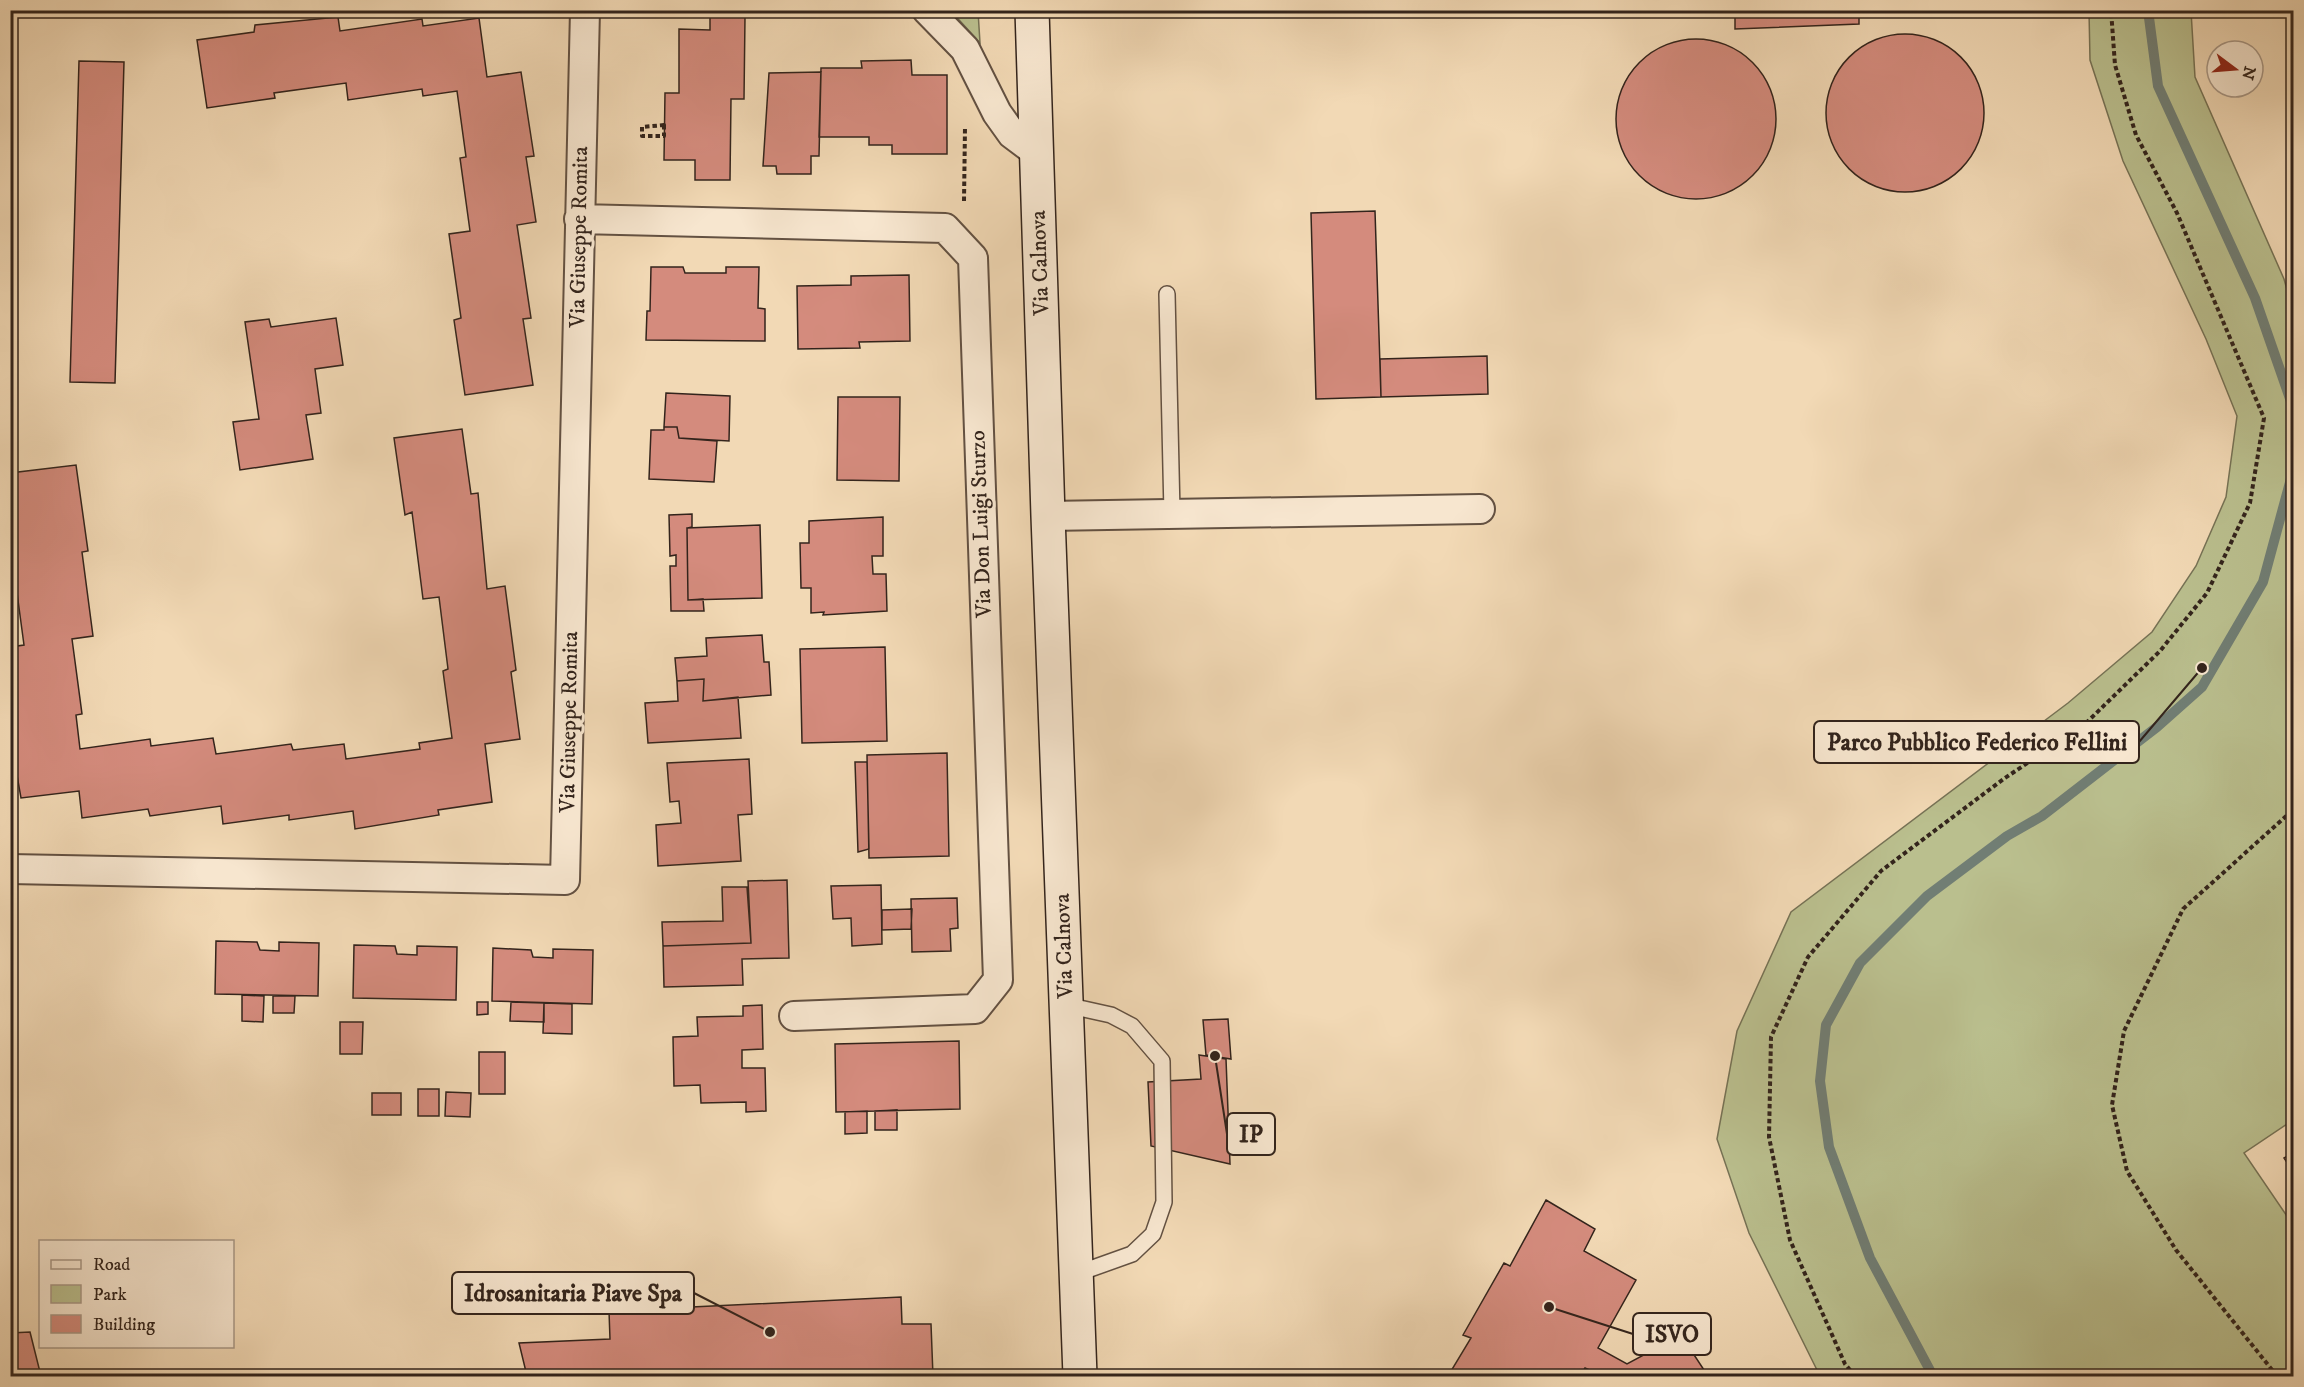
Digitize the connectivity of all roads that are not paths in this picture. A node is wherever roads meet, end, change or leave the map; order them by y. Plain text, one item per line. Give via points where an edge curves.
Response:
1 (585, 10) edge
2 (927, 10) edge
3 (1032, 10) edge
4 (1036, 152) junction
5 (579, 219) junction
6 (1167, 294) dead end
7 (1480, 509) dead end
8 (1173, 513) junction
9 (1048, 516) junction
10 (10, 870) edge
11 (1066, 1005) junction
12 (794, 1016) dead end
13 (1076, 1274) junction
14 (1080, 1377) edge

1 - 5 street, Via Giuseppe Romita
2 - 4 street via 965,49 1012,134
3 - 4 main road, Via Calnova
4 - 9 main road, Via Calnova
5 - 10 street, Via Giuseppe Romita via 566,880
5 - 12 street, Via Don Luigi Sturzo via 945,228 973,258 998,980 975,1009
6 - 8 lane
7 - 8 street
8 - 9 street
9 - 11 main road, Via Calnova
11 - 13 main road, Via Calnova
11 - 13 lane via 1111,1014 1132,1026 1162,1061 1164,1202 1153,1234 1132,1254
13 - 14 main road, Via Calnova

